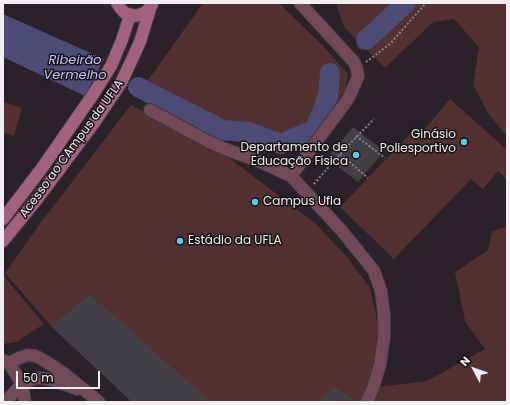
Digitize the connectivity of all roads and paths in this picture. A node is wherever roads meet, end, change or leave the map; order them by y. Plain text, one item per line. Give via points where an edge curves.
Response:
1 (117, 3) edge
2 (300, 3) edge
3 (426, 3) edge
4 (152, 6) edge
5 (130, 15) junction
6 (357, 69) junction
7 (150, 110) dead end
8 (374, 118) dead end
9 (356, 136) junction
10 (340, 154) junction
11 (385, 158) dead end
12 (291, 176) junction
13 (321, 176) dead end
14 (368, 178) dead end
15 (3, 219) edge
16 (3, 241) edge
17 (6, 362) edge
18 (22, 384) junction
19 (86, 393) junction
20 (5, 402) edge
21 (25, 402) edge
22 (99, 402) edge
23 (367, 402) edge

1 - 5 street via 120,9
2 - 6 street via 354,62
3 - 6 path via 390,44
4 - 5 street, Acesso ao CAmpus da UFLA via 141,15
4 - 16 street, Acesso ao CAmpus da UFLA via 122,83 94,124
5 - 15 street, Acesso ao CAmpus da UFLA via 108,71 47,161
6 - 12 street via 358,77 348,99
7 - 12 street via 233,152
8 - 9 path
9 - 10 path
9 - 11 path
10 - 13 path
10 - 14 path
12 - 23 street via 342,231 374,271 381,291 384,337 380,365
17 - 18 street
17 - 19 street via 28,355 36,356 62,372
18 - 19 street via 42,378
18 - 20 street
18 - 21 street
19 - 22 street

